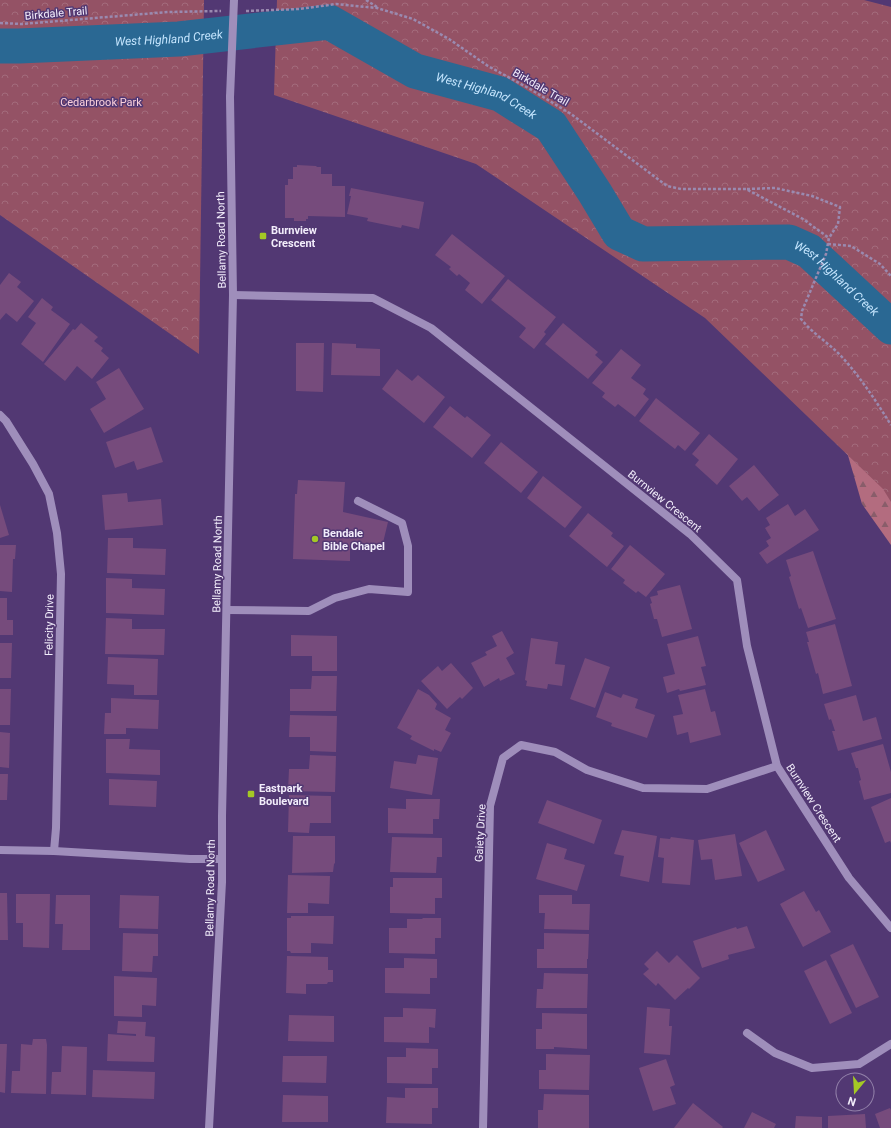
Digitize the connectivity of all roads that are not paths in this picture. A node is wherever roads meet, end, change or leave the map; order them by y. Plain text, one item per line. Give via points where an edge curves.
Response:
1 (234, 0) edge
2 (233, 295) junction
3 (0, 415) edge
4 (358, 501) dead end
5 (227, 610) junction
6 (777, 766) junction
7 (0, 850) edge
8 (54, 851) junction
9 (222, 859) junction
10 (891, 928) edge
11 (747, 1033) dead end
12 (891, 1044) edge
13 (209, 1128) edge
14 (483, 1128) edge

1 - 2 street, Bellamy Road North, bridge via 230,98
2 - 5 street, Bellamy Road North
2 - 6 street, Burnview Crescent via 373,298 431,328 690,534 737,580 747,646
3 - 8 street, Felicity Drive via 49,494 57,533 61,574
4 - 5 street via 402,523 408,546 408,592 369,588 335,598 308,611
5 - 9 street, Bellamy Road North
6 - 10 street, Burnview Crescent via 849,878
6 - 14 street, Gaiety Drive via 707,789 643,788 586,770 555,752 521,745 504,758 490,806
7 - 8 street
8 - 9 street
9 - 13 street, Bellamy Road North
11 - 12 street via 775,1053 812,1068 859,1064

